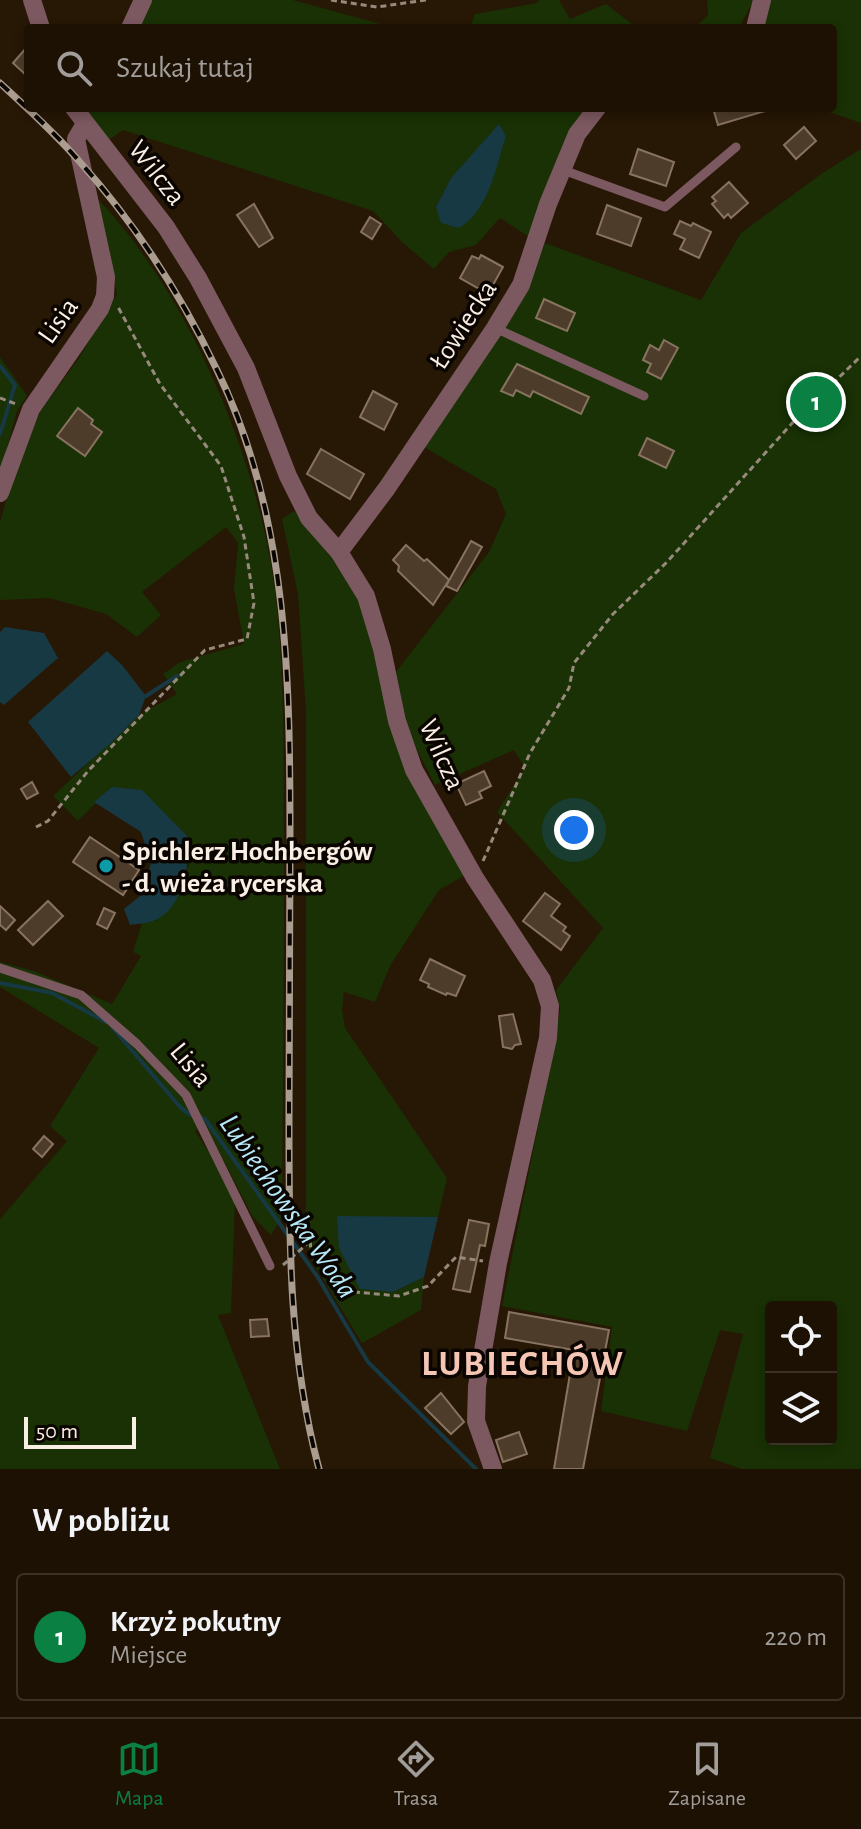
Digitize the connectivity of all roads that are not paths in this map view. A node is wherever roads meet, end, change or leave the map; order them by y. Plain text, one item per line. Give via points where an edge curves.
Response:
1 (32, 0) edge
2 (143, 0) edge
3 (762, 0) edge
4 (40, 24) edge
5 (132, 24) edge
6 (756, 24) edge
7 (77, 112) edge
8 (594, 112) edge
9 (85, 124) junction
10 (736, 147) dead end
11 (563, 170) junction
12 (495, 328) junction
13 (644, 396) dead end
14 (0, 493) edge
15 (339, 552) junction
16 (0, 968) edge
17 (270, 1266) dead end
18 (493, 1469) edge

1 - 4 street
2 - 5 street
3 - 6 street
7 - 9 street, Wilcza
8 - 11 street, Łowiecka via 577,134
9 - 14 street, Lisia via 76,139 106,277 105,296 31,409
9 - 15 street, Wilcza via 189,261 246,368 309,518
10 - 11 lane via 665,207
11 - 12 street, Łowiecka via 521,285
12 - 13 lane
12 - 15 street, Łowiecka
15 - 18 street, Wilcza via 375,621 397,721 414,770 475,878 542,980 550,1006 475,1403 479,1434
16 - 17 lane, Lisia via 81,995 186,1095

